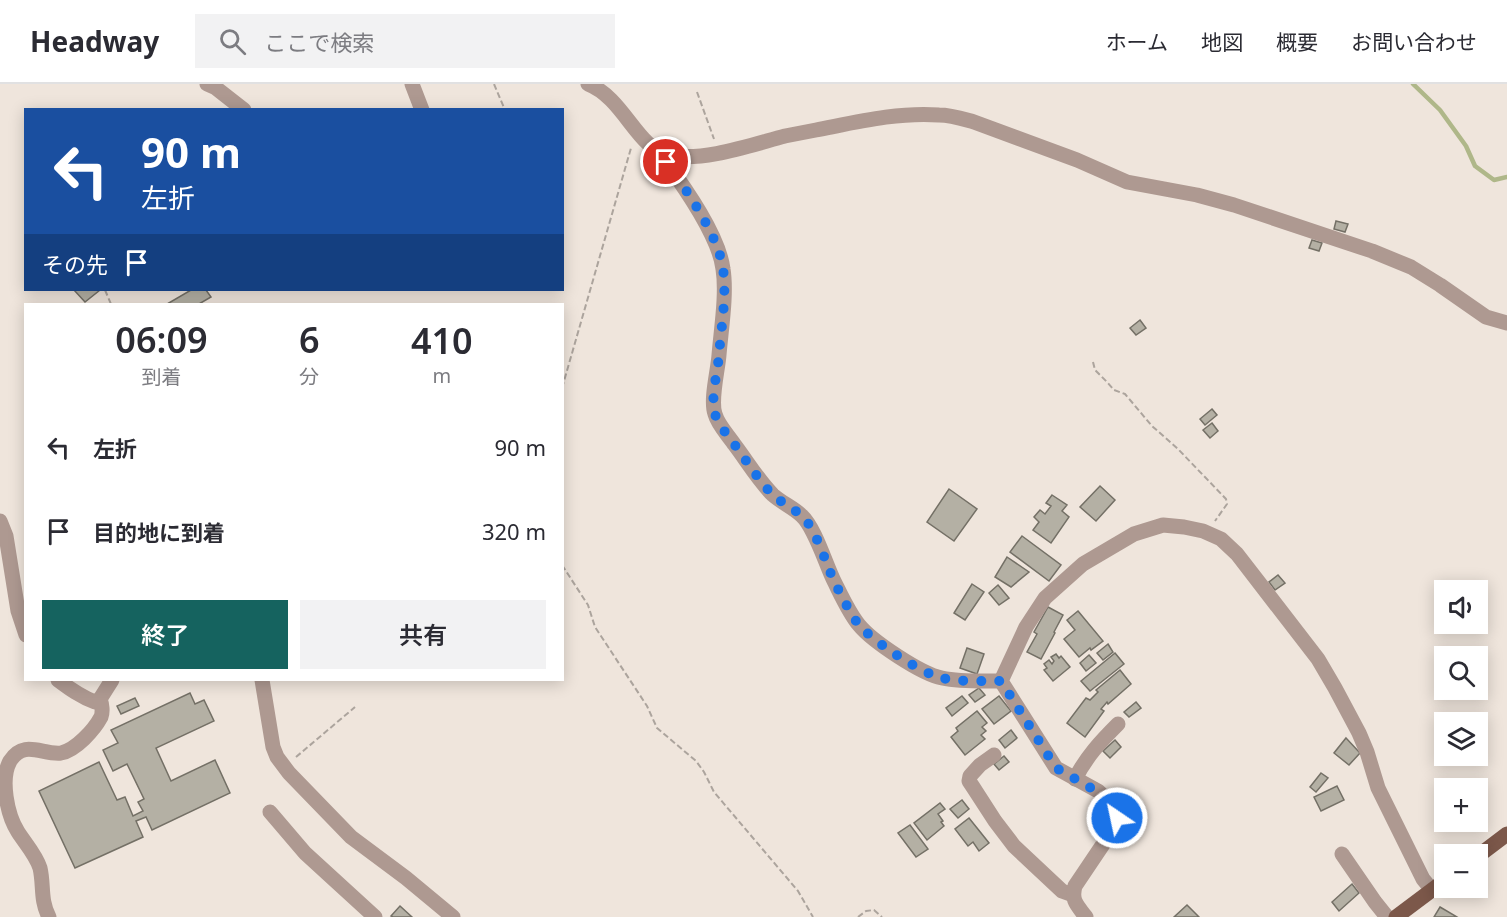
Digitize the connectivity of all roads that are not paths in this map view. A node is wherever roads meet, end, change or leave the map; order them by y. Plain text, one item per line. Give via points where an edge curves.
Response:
1 (207, 84) edge
2 (412, 84) edge
3 (588, 84) edge
4 (241, 108) edge
5 (421, 108) edge
6 (666, 162) dead end
7 (1507, 323) edge
8 (0, 521) edge
9 (24, 629) edge
10 (59, 681) edge
11 (111, 681) edge
12 (262, 681) edge
13 (1001, 681) junction
14 (100, 699) junction
15 (1118, 724) dead end
16 (994, 755) dead end
17 (1075, 779) junction
18 (270, 812) dead end
19 (1507, 834) edge
20 (1488, 848) edge
21 (1342, 854) dead end
22 (1432, 890) joint
23 (1073, 895) junction
24 (49, 917) edge
25 (375, 917) edge
26 (453, 917) edge
27 (1086, 917) edge
28 (1387, 917) edge
29 (1396, 917) edge

1 - 4 street
2 - 5 street
3 - 7 street via 606,94 657,151 685,158 864,120 925,114 958,118 1127,182 1234,205 1372,251 1411,267 1486,317
6 - 13 street via 708,228 723,268 713,404 723,428 774,495 811,527 835,582 863,630 924,672 941,678
8 - 9 street
10 - 14 street via 84,698 95,702
11 - 14 street
12 - 26 street via 273,747 284,767 351,837
13 - 17 street via 1056,768
13 - 22 street via 1026,627 1045,598 1083,564 1134,534 1163,525 1206,532 1221,539 1237,554 1318,659 1359,733 1378,788
14 - 24 street via 102,715 74,748 59,753 21,751 10,760 5,776 9,810 16,830 39,867
15 - 17 street via 1095,747
16 - 23 street via 980,765 969,781 1014,846 1062,891
17 - 23 street via 1104,797 1117,818
18 - 25 street via 305,853
19 - 20 main road
21 - 28 street
22 - 29 main road
23 - 27 street

